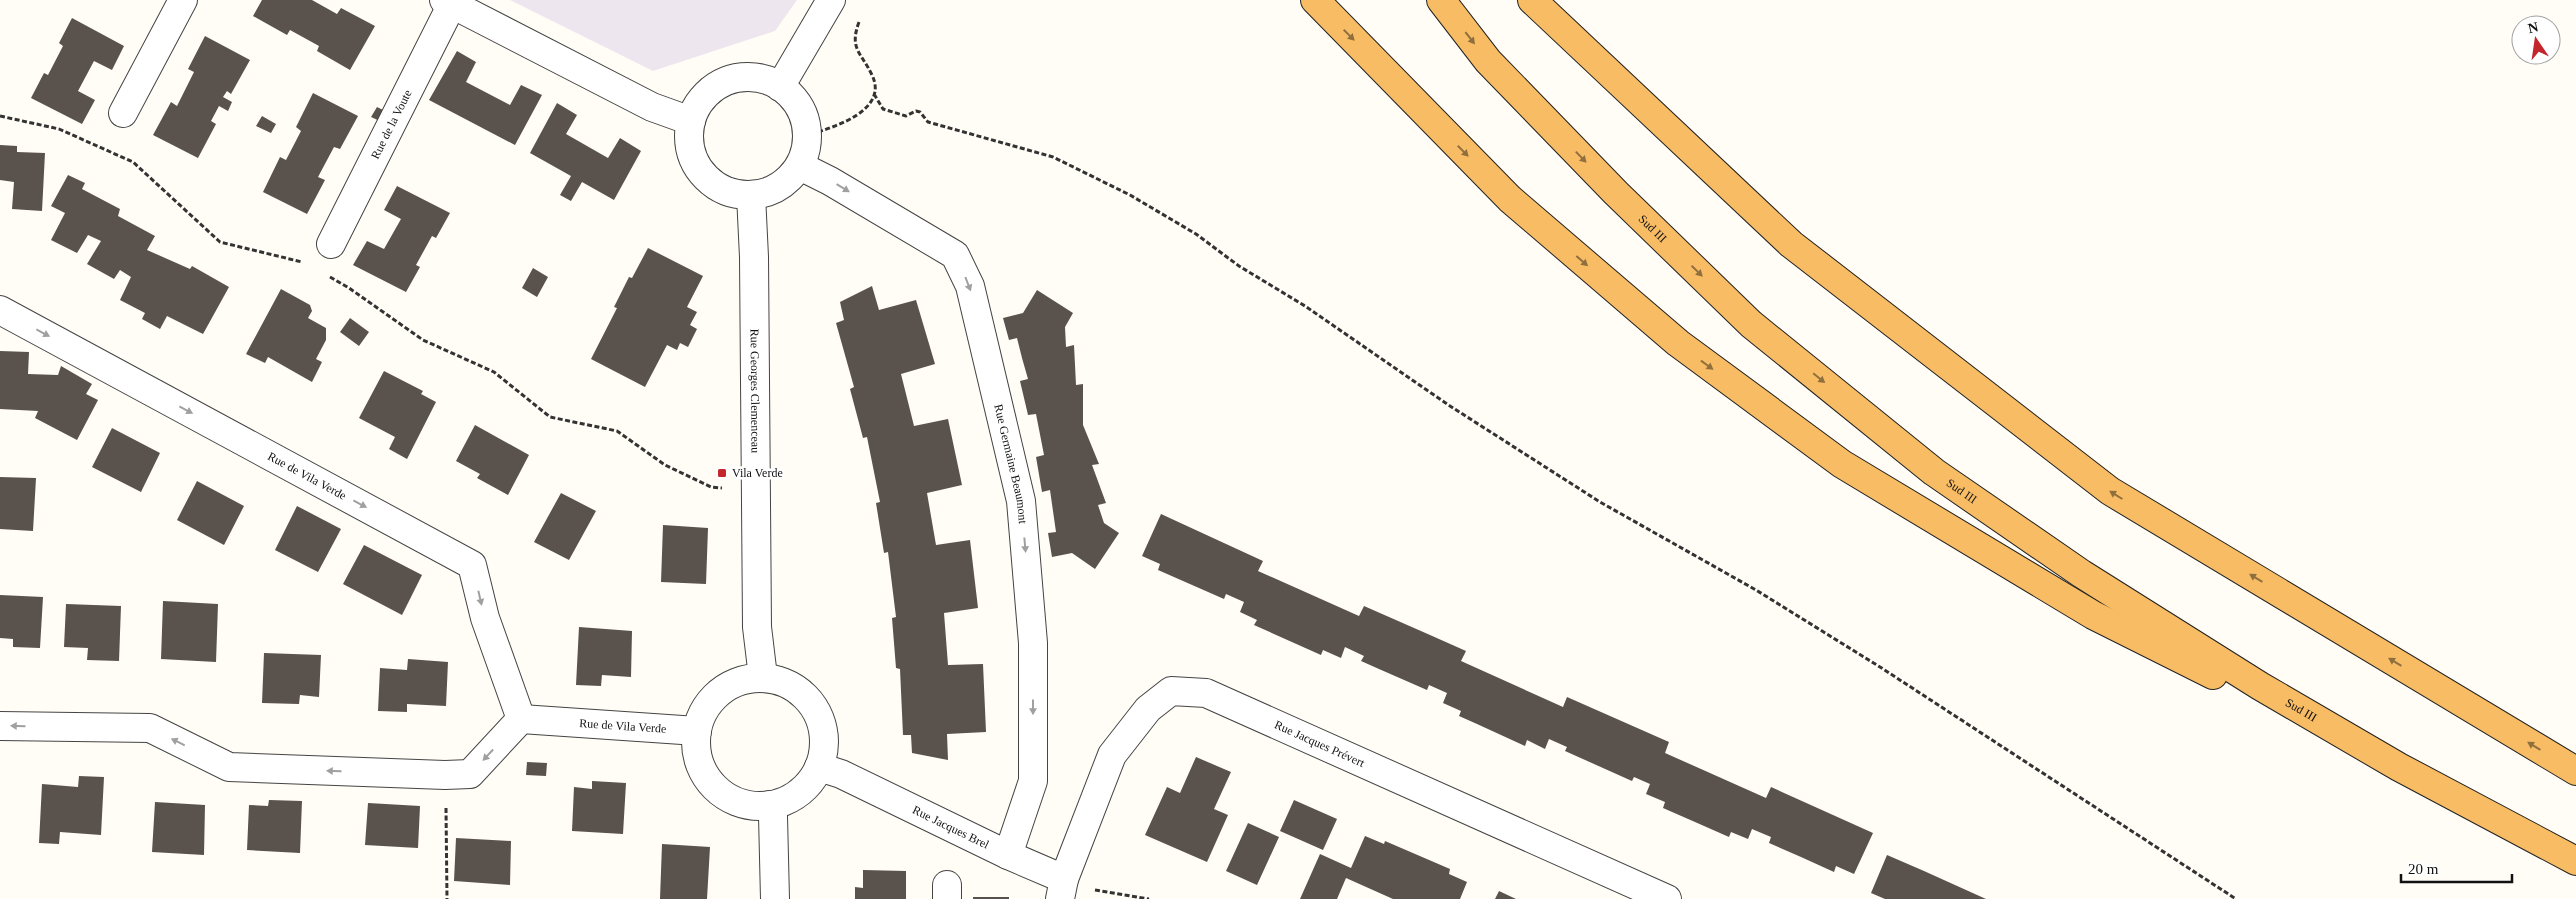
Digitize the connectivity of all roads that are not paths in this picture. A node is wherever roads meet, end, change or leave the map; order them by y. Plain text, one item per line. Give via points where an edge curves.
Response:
1 (182, 0) edge
2 (831, 0) edge
3 (1315, 0) edge
4 (1440, 0) edge
5 (1532, 0) edge
6 (448, 2) edge
7 (780, 87) junction
8 (123, 113) dead end
9 (690, 121) junction
10 (800, 166) junction
11 (751, 195) junction
12 (331, 244) dead end
13 (0, 310) edge
14 (763, 677) junction
15 (521, 719) junction
16 (0, 726) edge
17 (697, 731) junction
18 (819, 767) junction
19 (2399, 767) junction
20 (2576, 771) edge
21 (770, 805) junction
22 (1008, 855) junction
23 (2576, 861) edge
24 (1062, 889) edge
25 (775, 899) edge
26 (1667, 899) edge

1 - 8 street
2 - 7 street
3 -> 19 highway via 1510,199 1678,344 1842,464 2093,615
4 -> 19 highway, Sud III via 1488,61 1616,193 1751,324 1934,472 2082,574 2260,686
20 -> 5 highway via 2110,491 1791,244
6 - 9 street, Rue de la Voute via 652,108
6 - 12 street, Rue de la Voute
7 - 9 street via 763,79 744,78 726,82 710,92
7 - 10 street via 795,99 804,116 808,135
9 - 11 street via 694,159 704,175 734,193
10 - 11 street via 784,183 769,192
10 -> 22 street, Rue Germaine Beaumont via 955,255 970,286 1021,501 1033,643 1034,781
11 - 14 street, Rue Georges Clemenceau via 757,627
13 -> 15 street, Rue de Vila Verde via 472,564 485,618
14 - 17 street via 746,679 724,689 707,705
14 - 18 street via 792,686 811,702 822,723 824,748
15 -> 16 street via 470,774 445,775 229,767 150,728
15 - 17 street, Rue de Vila Verde
17 - 21 street via 696,752 705,776 722,794 745,805
18 - 21 street via 798,794
18 - 22 street, Rue Jacques Brel via 841,774
19 - 23 highway, Sud III
21 - 25 street
22 - 24 street, Rue Jacques Brel
24 - 26 street, Rue Jacques Prévert via 1112,755 1148,709 1172,691 1206,693

